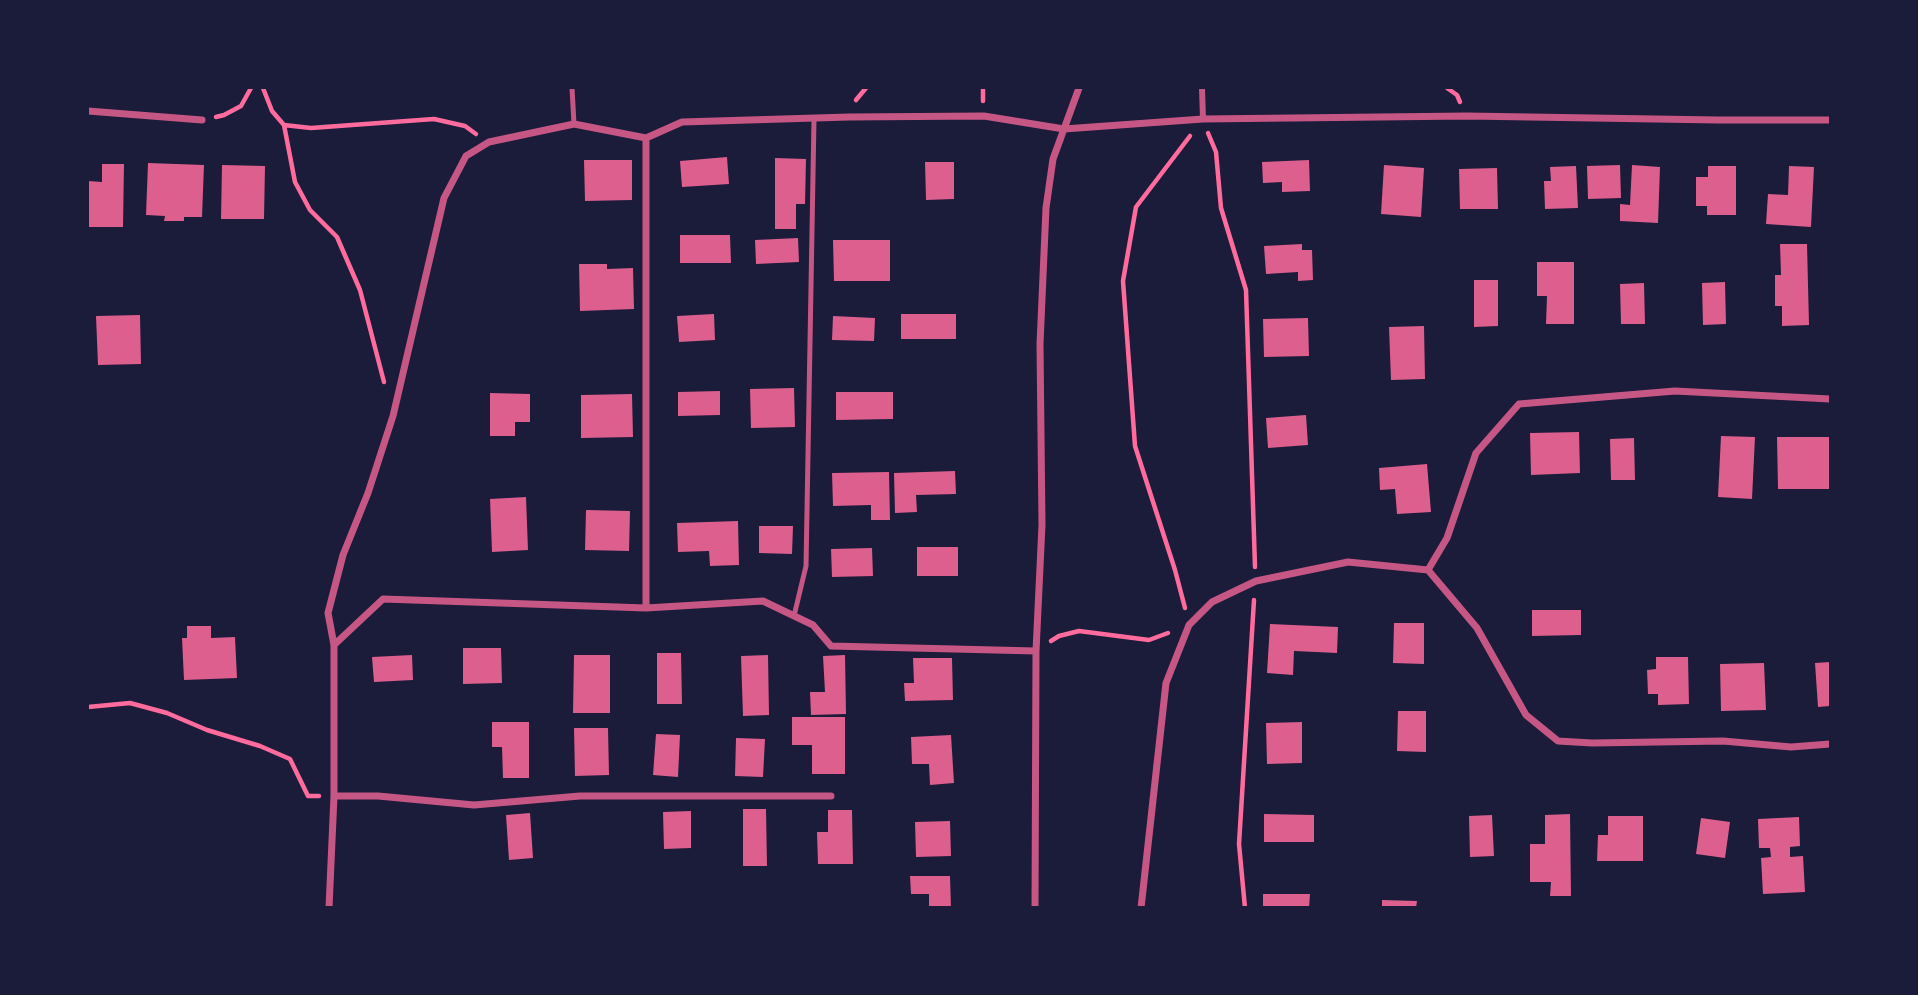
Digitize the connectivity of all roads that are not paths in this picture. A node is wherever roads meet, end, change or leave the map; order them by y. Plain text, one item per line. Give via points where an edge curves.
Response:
1 (572, 88) edge
2 (1079, 88) edge
3 (1202, 88) edge
4 (88, 111) edge
5 (814, 119) junction
6 (1203, 119) junction
7 (202, 120) road end
8 (1830, 120) edge
9 (574, 124) junction
10 (1063, 129) junction
11 (646, 138) junction
12 (1830, 400) edge
13 (1428, 570) junction
14 (646, 608) junction
15 (794, 616) junction
16 (334, 645) junction
17 (1036, 651) junction
18 (1830, 744) edge
19 (334, 796) junction
20 (831, 796) dead end
21 (329, 908) edge
22 (1035, 908) edge
23 (1141, 908) edge

1 - 9 lane
2 - 10 street
3 - 6 street
4 - 7 street
5 - 10 street via 984,116
5 - 11 street via 682,122
5 - 15 lane via 806,566
6 - 8 street
6 - 10 street
9 - 11 street
9 - 16 street via 489,142 466,156 444,198 393,416 343,555 328,613
10 - 17 street via 1046,208
11 - 14 street
12 - 13 street via 1675,391 1519,404 1476,453 1447,538
13 - 18 street via 1477,628 1526,715 1558,741
13 - 23 street via 1348,562 1256,581 1212,602 1189,625 1166,683
14 - 15 street via 763,601
14 - 16 street via 383,599
15 - 17 street via 813,625 831,646
16 - 19 street
17 - 22 street
19 - 20 street via 474,805 580,796
19 - 21 street

